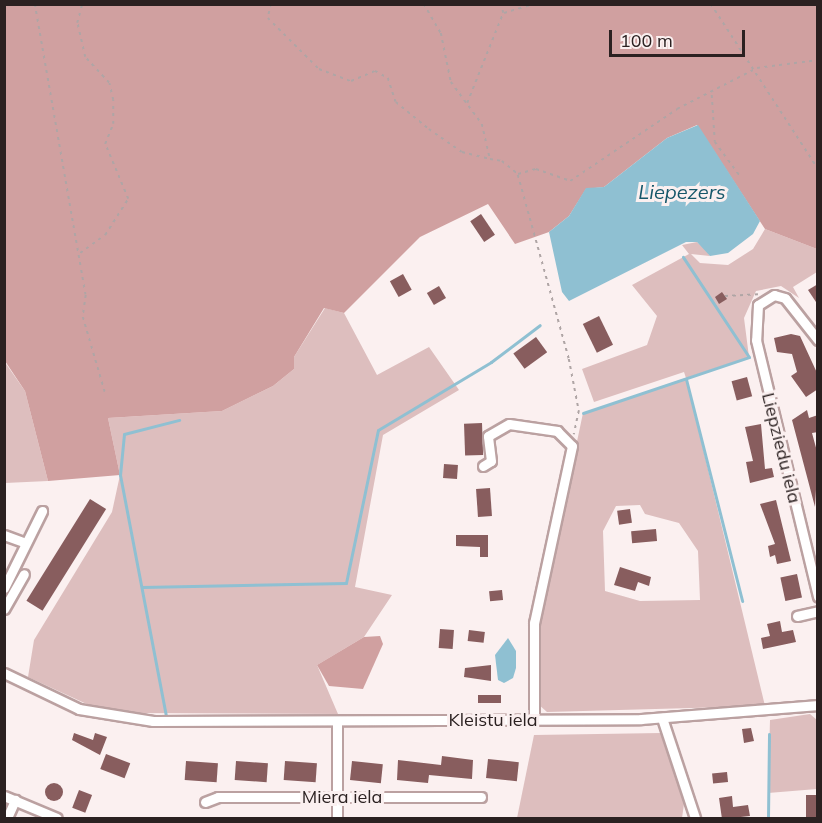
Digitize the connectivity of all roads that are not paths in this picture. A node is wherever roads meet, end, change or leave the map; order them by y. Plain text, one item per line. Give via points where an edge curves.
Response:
1 (818, 340) edge
2 (483, 466) dead end
3 (42, 511) dead end
4 (4, 535) edge
5 (26, 543) junction
6 (24, 574) dead end
7 (4, 588) edge
8 (818, 597) edge
9 (4, 609) edge
10 (818, 610) edge
11 (796, 616) dead end
12 (4, 673) edge
13 (818, 705) edge
14 (662, 718) junction
15 (534, 719) junction
16 (337, 721) junction
17 (4, 796) edge
18 (337, 797) junction
19 (481, 797) dead end
20 (15, 800) junction
21 (205, 802) dead end
22 (7, 819) edge
23 (57, 819) edge
24 (337, 819) edge
25 (695, 819) edge

1 - 8 street, Liepziedu iela via 794,304 774,296 762,300 754,329
2 - 15 street via 490,461 488,436 509,424 557,432 572,446 534,622
3 - 5 street
4 - 5 street
5 - 7 street
6 - 9 street
10 - 11 street
12 - 16 street, Kleistu iela via 79,709 168,721
13 - 14 street, Kleistu iela
14 - 15 street, Kleistu iela
14 - 25 street
15 - 16 street, Kleistu iela
16 - 18 street
17 - 20 street
18 - 19 street, Miera iela
18 - 21 street, Miera iela via 218,797
18 - 24 street
20 - 22 street
20 - 23 street

